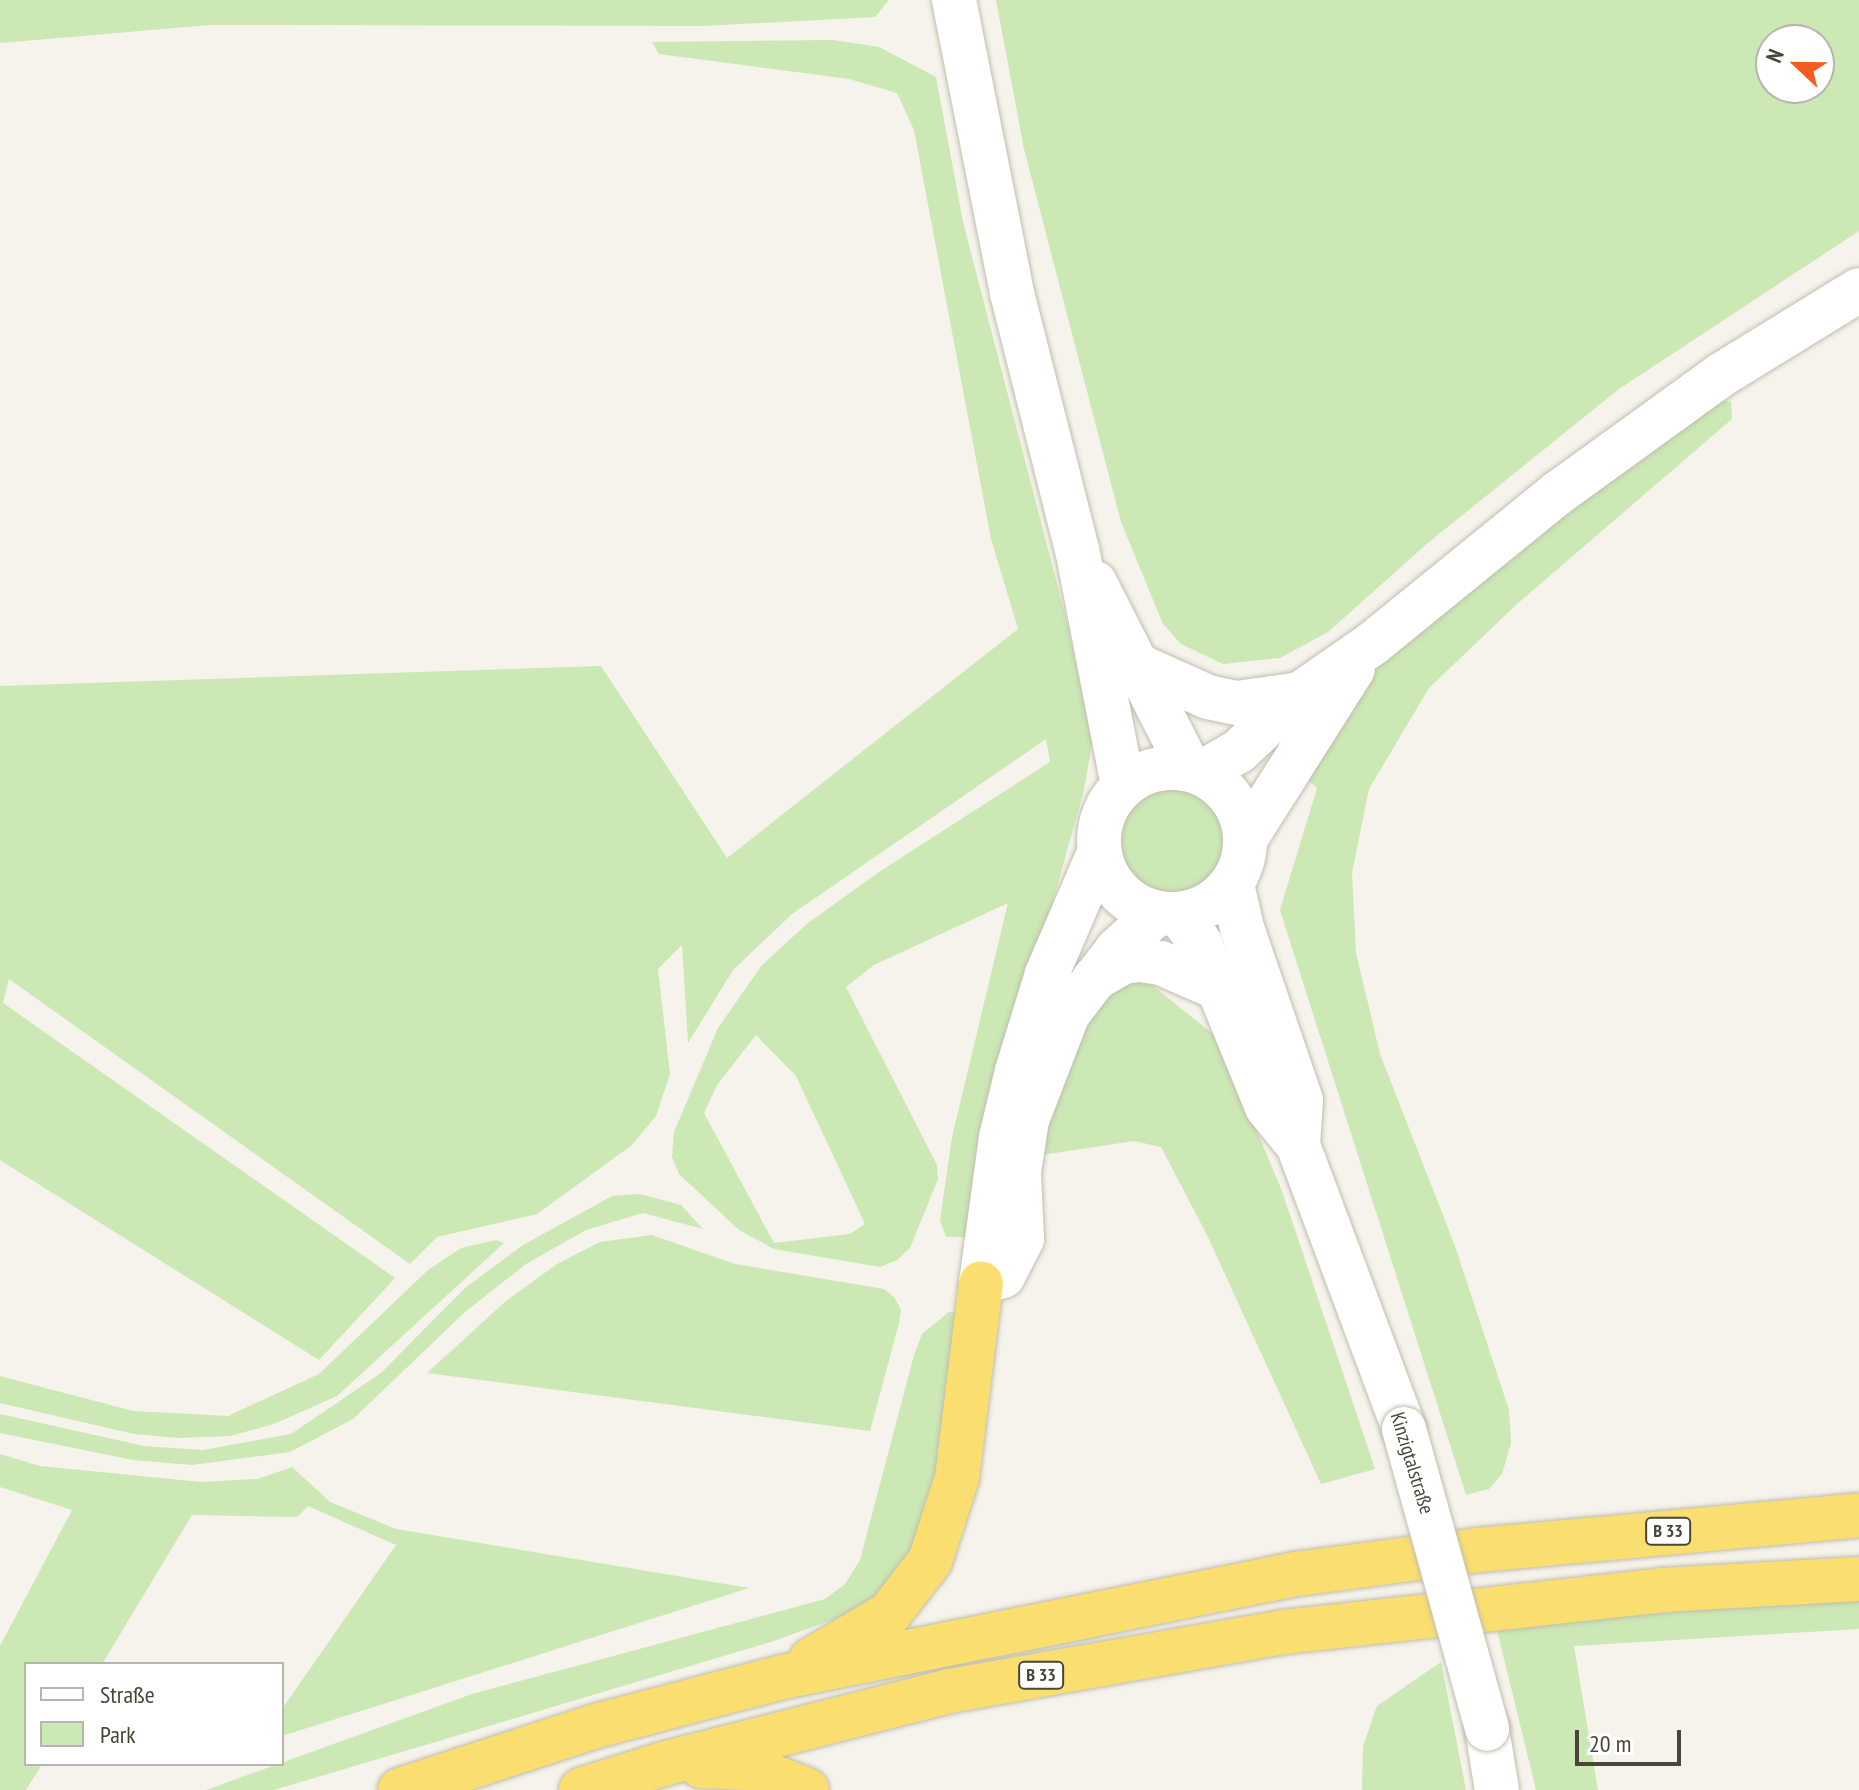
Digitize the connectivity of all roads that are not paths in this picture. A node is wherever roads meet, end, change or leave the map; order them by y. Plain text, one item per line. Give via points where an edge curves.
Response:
1 (954, 0) edge
2 (1859, 290) edge
3 (1077, 549) junction
4 (1372, 644) junction
5 (1139, 666) junction
6 (1300, 694) junction
7 (1192, 770) junction
8 (1123, 785) junction
9 (1246, 838) junction
10 (1099, 853) junction
11 (1232, 884) junction
12 (1168, 914) junction
13 (1092, 980) junction
14 (1216, 987) junction
15 (1298, 1145) junction
16 (981, 1283) junction
17 (1859, 1515) edge
18 (1859, 1579) edge
19 (783, 1677) junction
20 (663, 1764) junction
21 (400, 1790) edge
22 (581, 1790) edge
23 (807, 1790) edge
24 (1497, 1790) edge

1 - 3 street via 1012,293
2 - 4 street via 1721,375 1558,493
3 - 5 street
3 - 8 street
4 - 6 street
4 - 9 street via 1283,771
5 - 6 street via 1208,697 1237,703
5 - 7 street via 1165,730
6 - 7 street via 1239,751
7 - 8 street via 1161,767
7 - 9 street via 1233,799
8 - 10 street via 1102,816
9 - 11 street
10 - 12 street via 1118,892
10 - 16 street via 1047,974 1017,1071 1001,1137
11 - 12 street via 1199,910
11 - 15 street, Kinzigtalstraße via 1301,1100
12 - 13 street
12 - 14 street, Kinzigtalstraße via 1200,943
13 - 14 street via 1124,962 1139,960 1161,963
13 - 16 street via 1068,1014 1027,1120 1019,1172 1022,1239 1003,1276
14 - 15 street, Kinzigtalstraße via 1267,1107
15 - 24 street, Kinzigtalstraße, bridge via 1404,1429 1487,1729
16 - 19 highway, B 33 via 957,1478 930,1561 889,1614
17 - 19 highway, B 33 via 1478,1550 1296,1574
18 - 20 highway, B 33 via 1662,1590 1284,1632 949,1691
19 - 21 highway, B 33 via 596,1726
20 - 22 highway, B 33
20 - 23 highway via 751,1768

